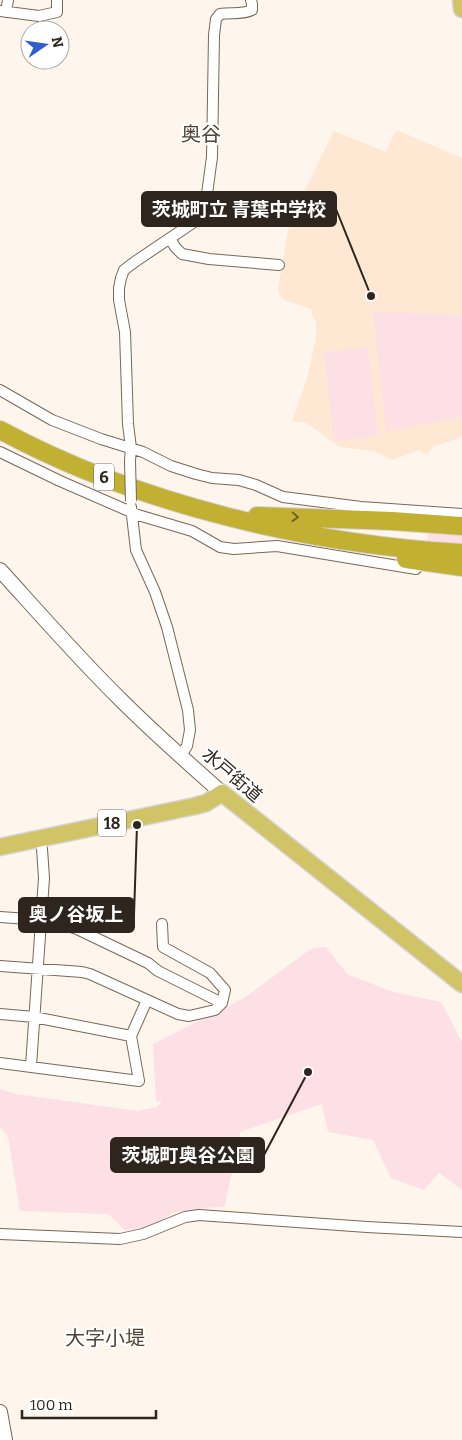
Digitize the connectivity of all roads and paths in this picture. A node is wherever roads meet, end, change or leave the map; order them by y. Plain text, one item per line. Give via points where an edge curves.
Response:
1 (8, 0) edge
2 (57, 0) edge
3 (251, 0) edge
4 (461, 0) edge
5 (462, 9) edge
6 (3, 11) edge
7 (170, 238) junction
8 (279, 265) dead end
9 (0, 390) edge
10 (0, 430) edge
11 (131, 448) junction
12 (0, 452) edge
13 (131, 506) junction
14 (212, 512) junction
15 (462, 514) edge
16 (249, 522) junction
17 (462, 526) edge
18 (462, 553) edge
19 (462, 567) edge
20 (0, 570) edge
21 (462, 576) edge
22 (180, 757) junction
23 (222, 794) junction
24 (40, 838) junction
25 (0, 847) edge
26 (0, 917) edge
27 (42, 920) junction
28 (162, 924) dead end
29 (0, 966) edge
30 (39, 968) junction
31 (462, 984) edge
32 (147, 1000) junction
33 (222, 1002) junction
34 (0, 1014) edge
35 (34, 1016) junction
36 (131, 1036) junction
37 (0, 1063) edge
38 (31, 1066) junction
39 (462, 1232) edge
40 (0, 1234) edge
41 (0, 1412) edge
42 (5, 1440) edge

1 - 6 street
2 - 6 street via 57,12 39,16
3 - 7 street via 252,10 247,13 220,14 216,19 212,157 206,200 194,222
4 - 5 main road
7 - 8 street via 182,254
7 - 11 street via 124,270 119,288
9 - 11 street via 52,420
10 - 14 highway, 6 via 110,480
11 - 13 street, bridge
11 - 15 street via 171,466 212,478 239,480 283,496 361,507
12 - 13 street via 60,481
13 - 21 street via 146,517 192,531 220,547 277,546
13 - 22 street via 136,550 167,627 188,710 190,730 187,746
14 - 16 highway, 6
14 -> 17 highway
16 - 18 highway, 6 via 343,540
16 - 19 highway via 272,535
20 - 22 street, 水戸街道 via 82,661
22 - 23 street, 水戸街道
23 - 24 main road, 18 via 195,806
23 - 31 main road, 水戸街道
24 - 25 main road, 18
24 - 27 street via 44,878
26 - 27 street
27 - 30 street
27 - 33 street via 77,929
28 - 33 street via 163,948 210,973 225,990
29 - 30 street
30 - 32 street via 90,974
30 - 35 street
32 - 33 street via 189,1016 214,1010
32 - 36 street
34 - 35 street
35 - 36 street
35 - 38 street
36 - 38 street via 138,1081
37 - 38 street
39 - 40 street via 199,1215 120,1239
41 - 42 street

